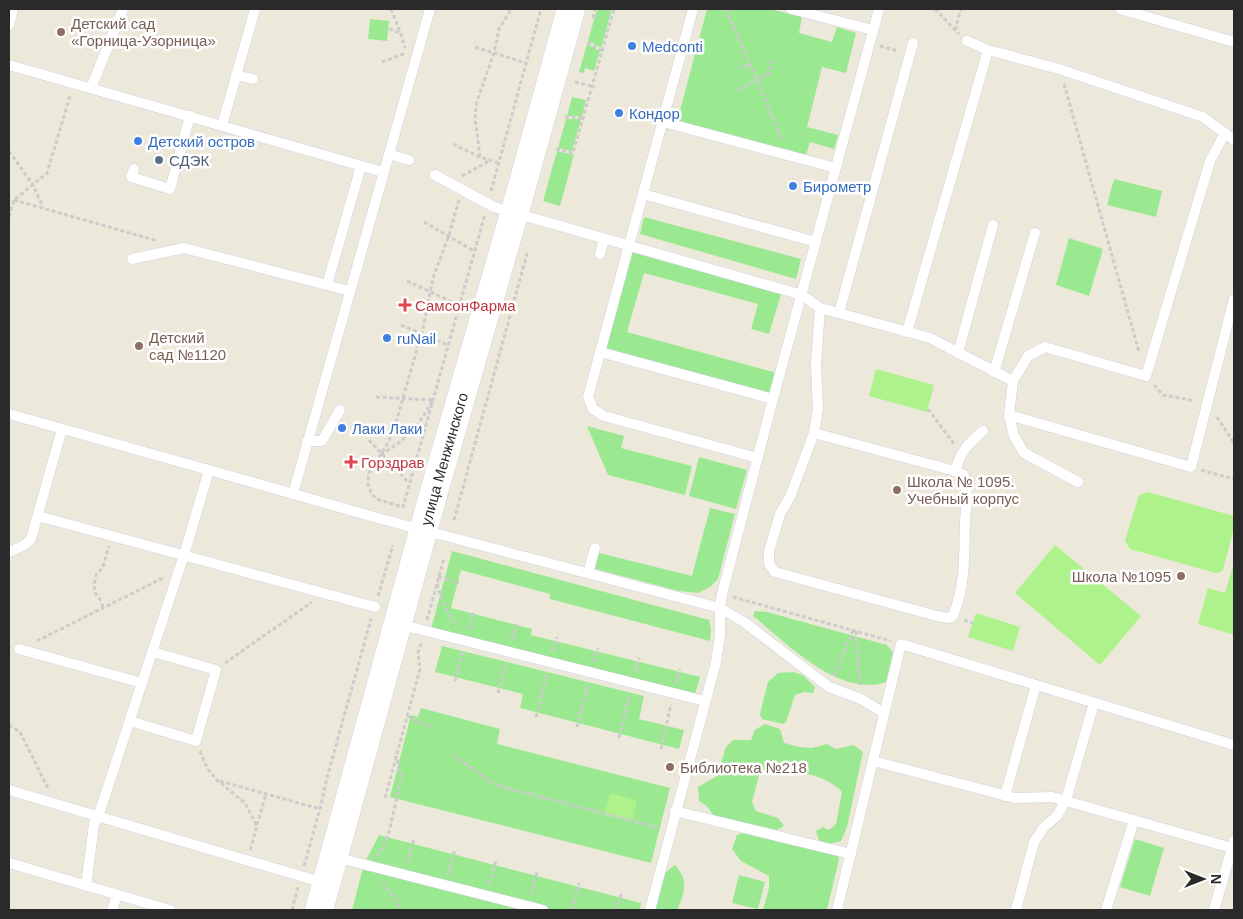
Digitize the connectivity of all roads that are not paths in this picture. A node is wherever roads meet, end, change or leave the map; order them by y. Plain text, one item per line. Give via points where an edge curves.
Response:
1 (14, 9) edge
2 (124, 9) edge
3 (255, 9) edge
4 (430, 9) edge
5 (693, 9) edge
6 (791, 9) edge
7 (879, 9) edge
8 (1120, 9) edge
9 (581, 17) edge
10 (9, 25) edge
11 (873, 30) junction
12 (967, 41) road end
13 (1234, 42) edge
14 (913, 43) dead end
15 (988, 50) junction
16 (9, 65) edge
17 (236, 75) junction
18 (253, 79) dead end
19 (91, 88) junction
20 (190, 116) junction
21 (663, 122) junction
22 (222, 126) junction
23 (1225, 133) junction
24 (1234, 140) edge
25 (388, 154) junction
26 (409, 160) dead end
27 (361, 166) junction
28 (836, 168) junction
29 (134, 169) dead end
30 (383, 172) junction
31 (435, 175) dead end
32 (643, 194) junction
33 (526, 216) junction
34 (993, 225) dead end
35 (1034, 233) dead end
36 (604, 239) junction
37 (816, 242) junction
38 (628, 246) junction
39 (600, 254) dead end
40 (132, 259) dead end
41 (327, 286) junction
42 (350, 291) junction
43 (802, 295) junction
44 (1234, 299) edge
45 (820, 308) junction
46 (839, 313) junction
47 (908, 332) junction
48 (600, 352) junction
49 (958, 353) junction
50 (994, 372) junction
51 (1013, 381) junction
52 (773, 399) junction
53 (340, 410) dead end
54 (9, 414) edge
55 (1009, 416) junction
56 (62, 429) junction
57 (983, 431) dead end
58 (814, 433) junction
59 (307, 441) junction
60 (758, 458) junction
61 (209, 470) junction
62 (955, 471) junction
63 (1078, 482) dead end
64 (293, 494) junction
65 (38, 516) junction
66 (424, 530) junction
67 (595, 548) dead end
68 (9, 552) edge
69 (184, 555) junction
70 (588, 573) junction
71 (375, 607) road end
72 (720, 608) junction
73 (398, 624) junction
74 (19, 650) road end
75 (152, 652) junction
76 (142, 683) junction
77 (1036, 685) junction
78 (705, 701) junction
79 (1094, 703) junction
80 (884, 713) junction
81 (130, 722) junction
82 (1234, 745) edge
83 (873, 761) junction
84 (9, 790) edge
85 (1005, 796) junction
86 (1066, 800) junction
87 (675, 811) junction
88 (98, 817) junction
89 (1134, 820) junction
90 (1233, 844) edge
91 (851, 854) junction
92 (334, 856) junction
93 (9, 863) edge
94 (314, 880) junction
95 (86, 886) junction
96 (117, 895) junction
97 (112, 910) edge
98 (170, 910) edge
99 (319, 910) edge
100 (543, 910) edge
101 (650, 910) edge
102 (837, 910) edge
103 (1016, 910) edge
104 (1106, 910) edge
105 (1214, 910) edge

1 - 10 lane
2 - 19 lane
3 - 17 lane
4 - 25 lane
5 - 21 lane
6 - 11 lane
7 - 11 lane
8 - 13 lane
9 - 33 main road, улица Менжинского
11 - 28 lane
12 - 15 lane
14 - 46 lane
15 - 23 lane via 1059,69 1203,117
15 - 47 lane
16 - 19 lane
17 - 18 lane
17 - 22 lane
19 - 20 lane
20 - 22 lane
20 - 29 lane via 170,189 131,177
21 - 28 lane
21 - 32 lane
22 - 27 lane
23 - 24 lane
23 - 51 lane via 1210,161 1146,376 1045,346 1028,356
25 - 26 lane
25 - 30 lane
27 - 30 lane
27 - 41 lane
28 - 37 lane
30 - 42 lane
31 - 33 lane via 488,203
32 - 37 lane
32 - 38 lane
33 - 36 lane
33 - 66 main road, улица Менжинского
34 - 49 lane
35 - 50 lane
36 - 38 lane
36 - 39 lane
37 - 43 lane
38 - 43 lane
38 - 48 lane
40 - 41 lane via 184,248
41 - 42 lane
42 - 59 lane
43 - 45 lane
43 - 52 lane
44 - 55 lane via 1191,467
45 - 46 lane
45 - 58 lane via 816,364 818,408
46 - 47 lane
47 - 49 lane via 930,338
48 - 52 lane
48 - 60 lane via 588,397 593,409 604,416
49 - 50 lane
50 - 51 lane
51 - 55 lane
52 - 60 lane
53 - 59 lane via 322,441
54 - 56 lane
55 - 63 lane via 1014,436 1024,453
56 - 61 lane
56 - 65 lane
57 - 62 lane via 961,453
58 - 62 lane
58 - 62 lane via 790,497 780,514 769,551 769,564 775,572 937,616 964,620 958,602 965,562 968,489 964,475
59 - 64 lane
60 - 72 lane
61 - 64 lane
61 - 69 lane
64 - 66 lane
65 - 68 lane via 31,539
65 - 69 lane
66 - 70 lane
66 - 73 main road, улица Менжинского
67 - 70 lane
69 - 71 lane
69 - 75 lane
70 - 72 lane
72 - 78 lane via 716,662
72 - 80 lane via 744,622 829,687 861,699
73 - 78 lane
73 - 92 main road, улица Менжинского
74 - 76 lane
75 - 76 lane
75 - 81 lane via 216,670 196,741
76 - 81 lane
77 - 79 lane
77 - 80 lane via 901,644
77 - 85 lane
78 - 87 lane
79 - 82 lane
79 - 86 lane
80 - 83 lane
81 - 88 lane
83 - 85 lane
83 - 91 lane
84 - 88 lane
85 - 86 lane
86 - 89 lane
86 - 103 lane via 1058,816 1044,827 1034,842
87 - 91 lane
87 - 101 lane
88 - 94 lane
88 - 95 lane via 94,824
89 - 90 lane
89 - 104 lane
90 - 105 lane
91 - 102 lane
92 - 94 main road, улица Менжинского
92 - 100 lane
93 - 95 lane
94 - 99 main road, улица Менжинского
95 - 96 lane
96 - 97 lane
96 - 98 lane

